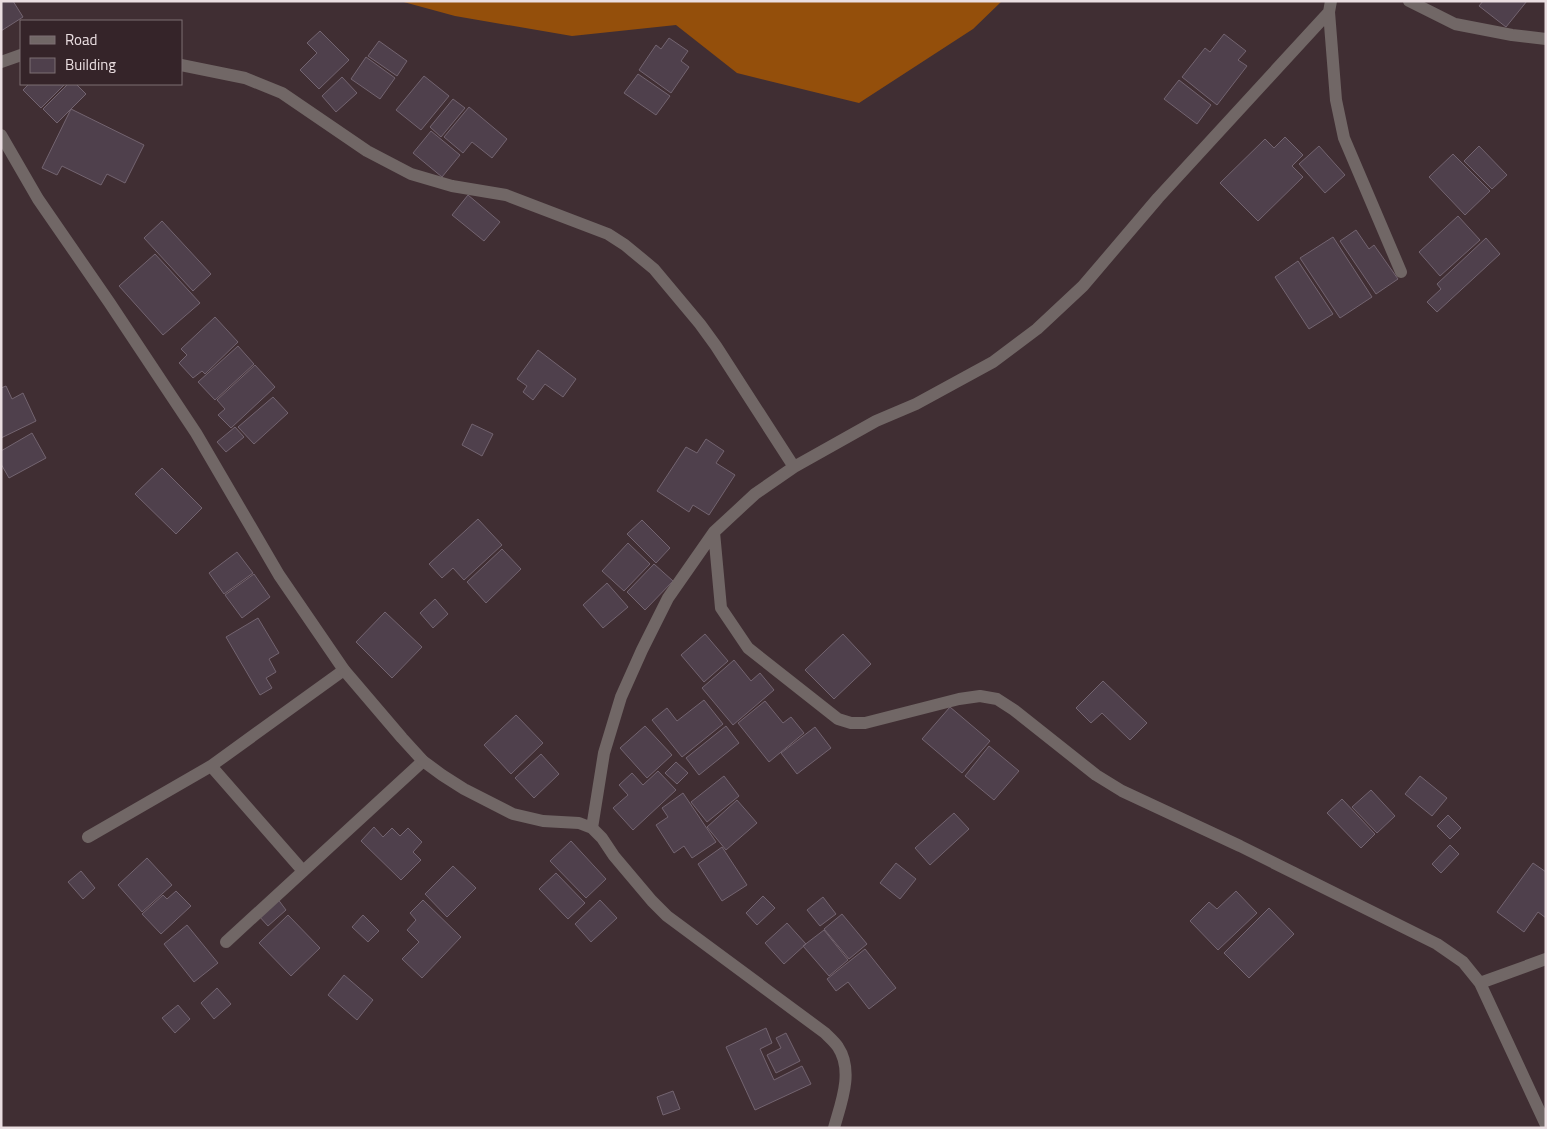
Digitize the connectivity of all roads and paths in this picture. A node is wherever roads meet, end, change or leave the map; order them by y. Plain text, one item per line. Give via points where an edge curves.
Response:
1 (1409, 1) edge
2 (1330, 7) edge
3 (1546, 39) edge
4 (20, 54) edge
5 (1, 62) edge
6 (182, 65) edge
7 (1, 135) edge
8 (1401, 272) dead end
9 (794, 467) junction
10 (714, 532) junction
11 (344, 670) junction
12 (423, 761) junction
13 (211, 766) junction
14 (592, 828) junction
15 (88, 837) dead end
16 (303, 871) junction
17 (226, 942) dead end
18 (1546, 959) edge
19 (1480, 984) junction
20 (1546, 1125) edge
21 (834, 1128) edge

1 - 3 street via 1455,24
2 - 8 street via 1336,100 1344,138
2 - 9 street via 1083,286 1037,329 993,362
4 - 5 street
6 - 9 street via 245,78 282,93 367,152 411,174 452,186 506,195 608,234 625,245 654,269 700,324
7 - 11 street via 38,199 196,433 278,575
9 - 10 street via 755,494
10 - 14 street via 668,598 621,697 604,753
10 - 19 street via 721,608 748,648 838,719 866,723 959,699 980,696 997,699 1096,776 1437,944 1463,962
11 - 12 street
11 - 13 street
12 - 14 street via 464,789 513,814 543,821 579,823
12 - 16 street
13 - 15 street
13 - 16 street
14 - 21 street via 667,916 824,1032 838,1048 845,1064 844,1092
16 - 17 street
18 - 19 street
19 - 20 street

